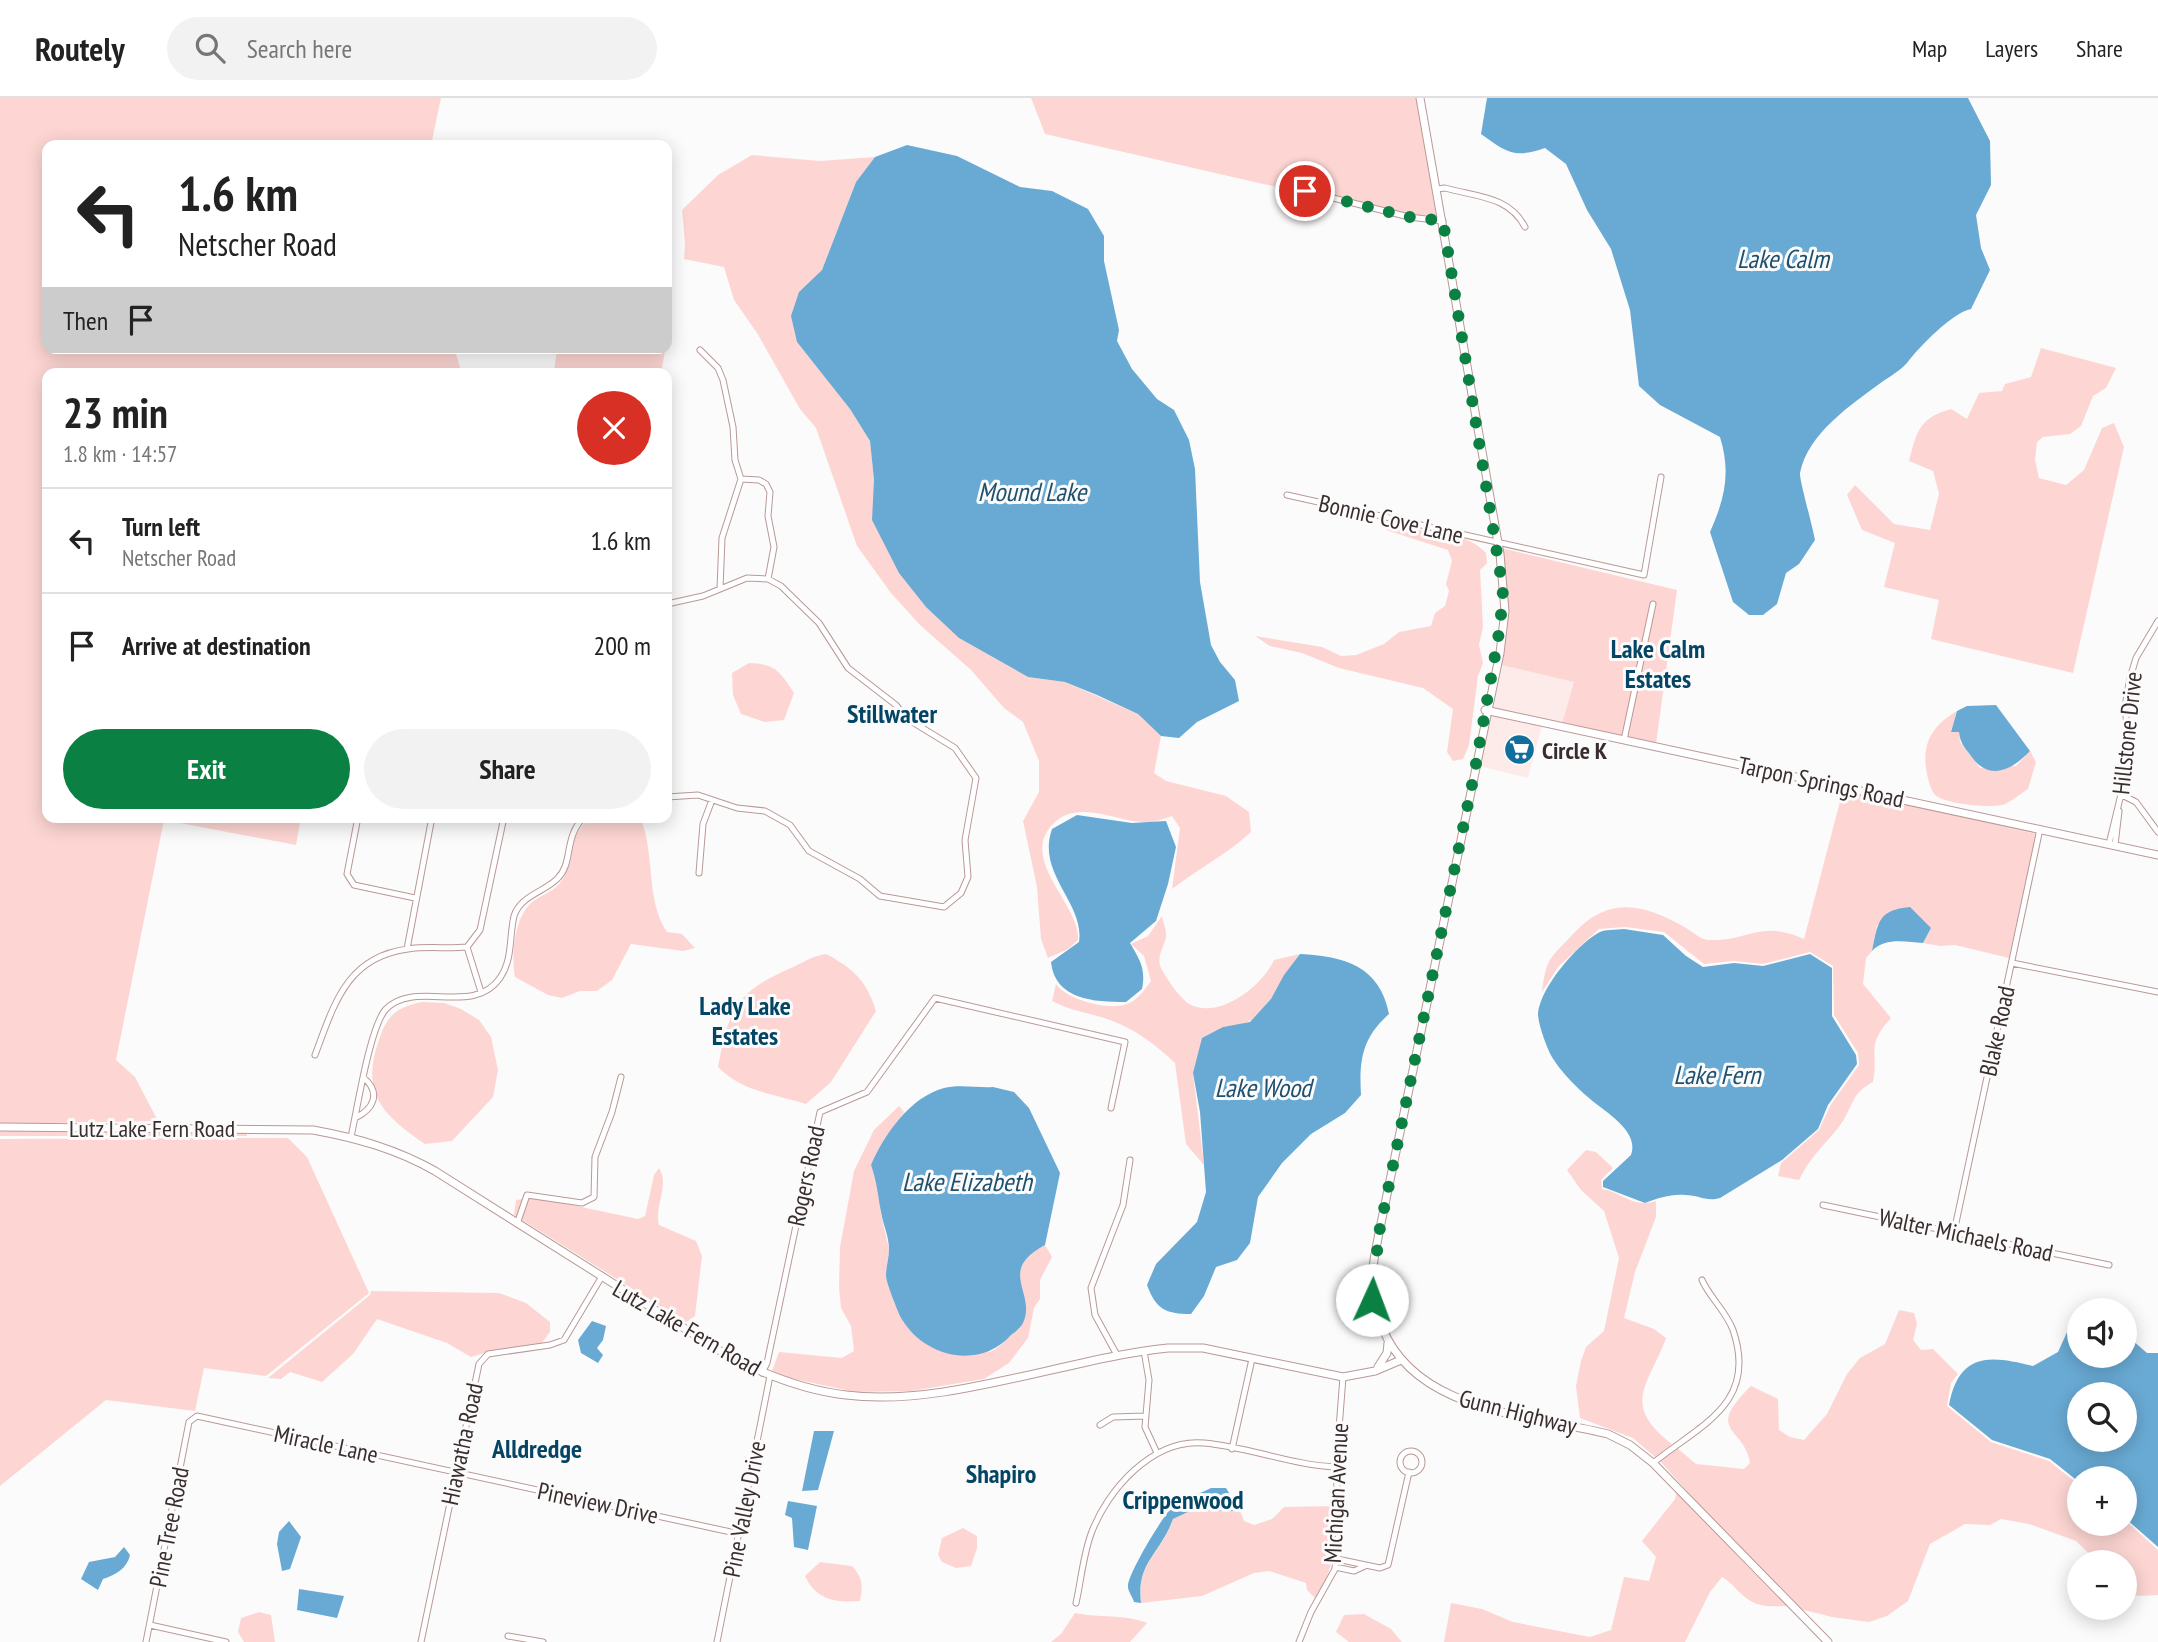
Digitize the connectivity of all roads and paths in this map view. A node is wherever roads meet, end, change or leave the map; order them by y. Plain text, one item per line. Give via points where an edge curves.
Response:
1 (1420, 98) edge
2 (1436, 189) junction
3 (1305, 191) dead end
4 (1443, 221) junction
5 (1525, 227) dead end
6 (700, 350) dead end
7 (1661, 477) dead end
8 (741, 479) junction
9 (1287, 495) dead end
10 (1497, 541) junction
11 (768, 579) junction
12 (720, 589) junction
13 (672, 603) edge
14 (1653, 604) dead end
15 (2158, 621) edge
16 (1487, 711) junction
17 (1624, 740) junction
18 (2122, 795) junction
19 (672, 797) edge
20 (712, 800) junction
21 (357, 823) edge
22 (431, 823) edge
23 (502, 823) edge
24 (579, 823) edge
25 (2040, 829) junction
26 (2158, 832) edge
27 (2112, 845) junction
28 (2158, 855) edge
29 (699, 873) dead end
30 (415, 898) junction
31 (467, 947) junction
32 (407, 949) junction
33 (2012, 963) junction
34 (481, 992) junction
35 (2158, 992) edge
36 (315, 1055) dead end
37 (621, 1077) dead end
38 (364, 1078) junction
39 (1111, 1108) dead end
40 (355, 1118) junction
41 (0, 1127) edge
42 (351, 1137) junction
43 (1130, 1160) dead end
44 (1823, 1205) dead end
45 (517, 1224) junction
46 (1954, 1233) junction
47 (2109, 1265) dead end
48 (601, 1278) junction
49 (1702, 1280) dead end
50 (1388, 1343) junction
51 (1144, 1350) junction
52 (1117, 1355) junction
53 (1252, 1359) junction
54 (1401, 1360) junction
55 (1375, 1371) junction
56 (766, 1375) junction
57 (1343, 1377) junction
58 (197, 1416) joint
59 (1145, 1416) junction
60 (1100, 1425) dead end
61 (1232, 1449) junction
62 (1157, 1453) junction
63 (1653, 1463) junction
64 (1336, 1467) junction
65 (456, 1472) junction
66 (1409, 1472) junction
67 (740, 1534) junction
68 (1337, 1559) junction
69 (1365, 1566) junction
70 (1335, 1567) junction
71 (1076, 1603) dead end
72 (150, 1625) junction
73 (508, 1636) dead end
74 (146, 1642) edge
75 (226, 1642) edge
76 (421, 1642) edge
77 (543, 1642) edge
78 (717, 1642) edge
79 (1299, 1642) edge
80 (1828, 1642) edge

1 - 2 main road, Gunn Highway
2 - 4 main road, Gunn Highway
2 - 5 street via 1506,204
3 - 4 street
4 - 10 main road, Gunn Highway
6 - 8 street via 723,380
7 - 10 street, Bonnie Cove Lane via 1644,575
8 - 11 street via 759,480 770,492 768,516 774,547
8 - 12 street via 722,538
9 - 10 street, Bonnie Cove Lane
10 - 16 main road, Gunn Highway via 1503,599
11 - 12 street via 747,578
11 - 20 street via 819,622 848,668 906,718 946,740 973,770 975,793 965,840 968,877 961,893 944,907 880,896 860,879 809,851 790,825 776,816
12 - 13 street
14 - 17 street
15 - 18 street, Hillstone Drive via 2136,658 2128,685 2125,706 2130,749
16 - 17 main road, Tarpon Springs Road
16 - 50 main road, Gunn Highway via 1373,1264 1372,1300
17 - 25 main road, Tarpon Springs Road
18 - 26 street via 2136,802
18 - 27 street, Hillstone Drive
19 - 20 street via 698,795
20 - 29 street via 703,824
21 - 30 street via 347,874 354,885
22 - 30 street
23 - 31 street via 481,930
24 - 34 street via 570,834 567,861 559,878 528,897 515,914 509,959 499,980
25 - 27 main road, Tarpon Springs Road
25 - 33 street, Blake Road
27 - 28 main road, Tarpon Springs Road
30 - 32 street
31 - 32 street
31 - 34 street
32 - 36 street via 377,957 353,974 339,991
33 - 35 street
33 - 46 street, Blake Road
34 - 38 street via 459,998 404,998 386,1009 376,1028
37 - 45 street via 595,1157 594,1197 582,1203 527,1195
38 - 40 street
38 - 40 street via 375,1099 369,1110
39 - 56 street, Rogers Road via 1125,1042 935,998 867,1092 820,1112
40 - 42 street
41 - 42 main road, Lutz Lake Fern Road via 313,1130
42 - 45 main road, Lutz Lake Fern Road via 415,1160
43 - 52 street via 1123,1205 1091,1288 1095,1315
44 - 46 street, Walter Michaels Road
45 - 48 main road, Lutz Lake Fern Road
46 - 47 street, Walter Michaels Road
48 - 56 main road, Lutz Lake Fern Road
48 - 65 street, Hiawatha Road via 564,1340 488,1354 479,1364
49 - 63 street via 1732,1329 1739,1370 1736,1390 1719,1411
50 - 54 main road, Gunn Highway
50 - 55 main road
51 - 52 main road, Lutz Lake Fern Road
51 - 53 main road, Lutz Lake Fern Road via 1203,1349
51 - 59 street via 1149,1380
52 - 56 main road, Lutz Lake Fern Road via 919,1395 846,1395
53 - 57 main road, Lutz Lake Fern Road
53 - 61 street
54 - 55 main road, Lutz Lake Fern Road
54 - 63 main road, Gunn Highway via 1448,1395 1608,1434
55 - 57 main road, Lutz Lake Fern Road
56 - 67 street, Pine Valley Drive
57 - 64 street, Michigan Avenue
58 - 65 street, Miracle Lane
58 - 72 street, Pine Tree Road via 189,1422
59 - 60 street via 1113,1417
59 - 62 street via 1147,1437
61 - 62 street via 1190,1442
61 - 64 street via 1308,1466
62 - 71 street via 1116,1491 1098,1516
63 - 80 main road, Gunn Highway
64 - 68 street, Michigan Avenue
65 - 67 street, Pineview Drive
65 - 76 street, Hiawatha Road
66 - 66 street via 1400,1459 1414,1452 1421,1463 1419,1469
66 - 69 street via 1390,1561 1383,1568
67 - 78 street, Pine Valley Drive
68 - 69 street
68 - 70 street, Michigan Avenue
69 - 70 street via 1354,1571
70 - 79 street, Michigan Avenue
72 - 74 street, Pine Tree Road
72 - 75 street
73 - 77 street

